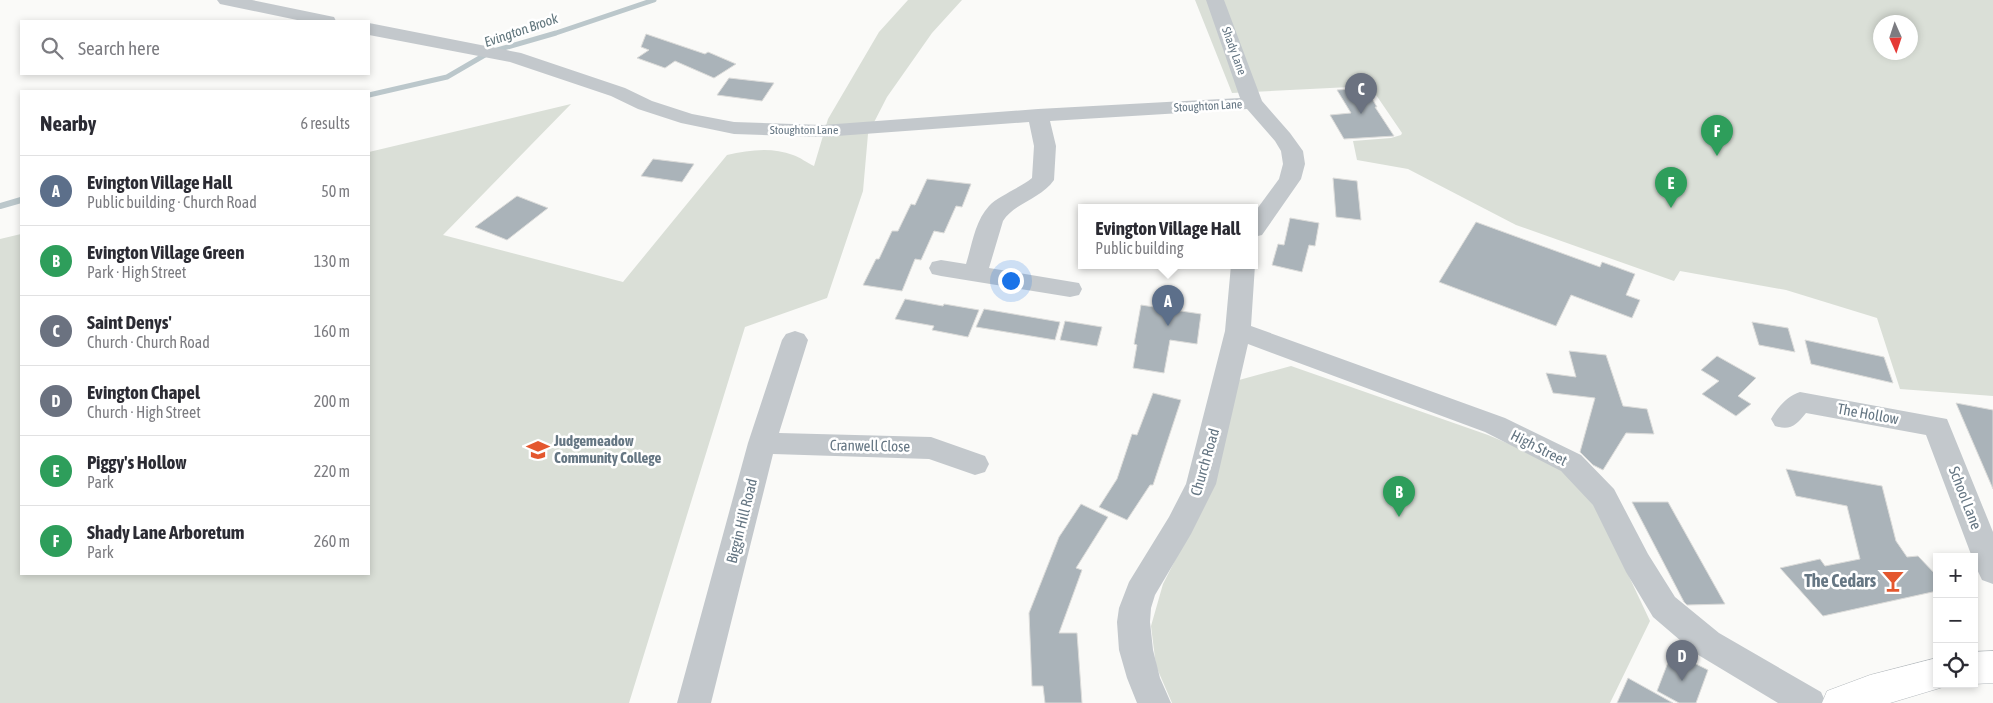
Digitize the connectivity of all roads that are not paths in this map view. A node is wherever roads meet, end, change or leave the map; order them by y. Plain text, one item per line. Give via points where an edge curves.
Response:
1 (226, 0) edge
2 (1215, 0) edge
3 (322, 20) edge
4 (370, 29) edge
5 (1252, 103) junction
6 (1038, 115) junction
7 (1258, 224) edge
8 (941, 268) dead end
9 (1243, 269) edge
10 (975, 273) junction
11 (1070, 289) dead end
12 (1238, 331) junction
13 (795, 340) dead end
14 (1790, 402) dead end
15 (1937, 426) joint
16 (762, 442) junction
17 (975, 464) dead end
18 (1993, 571) edge
19 (1993, 667) edge
20 (1978, 668) edge
21 (1933, 675) edge
22 (694, 703) edge
23 (1154, 703) edge
24 (1809, 703) edge
25 (1840, 703) edge

1 - 3 street
2 - 5 street, Shady Lane
4 - 6 street, Stoughton Lane via 514,57 688,119 734,128 823,131
5 - 6 street, Stoughton Lane
5 - 7 street via 1283,137 1292,151 1294,164 1290,179
6 - 10 street via 1044,146 1043,180 998,210 991,221
8 - 10 street
9 - 12 street, Church Road
10 - 11 street
12 - 23 street, Church Road via 1201,484 1139,596 1134,629 1137,655 1144,683
12 - 24 street, High Street via 1495,425 1571,463 1604,497 1664,608 1707,643
13 - 16 street, Biggin Hill Road
14 - 15 street, The Hollow
15 - 18 street, School Lane
16 - 17 street, Cranwell Close via 931,448
16 - 22 street, Biggin Hill Road
19 - 20 main road
21 - 25 main road

